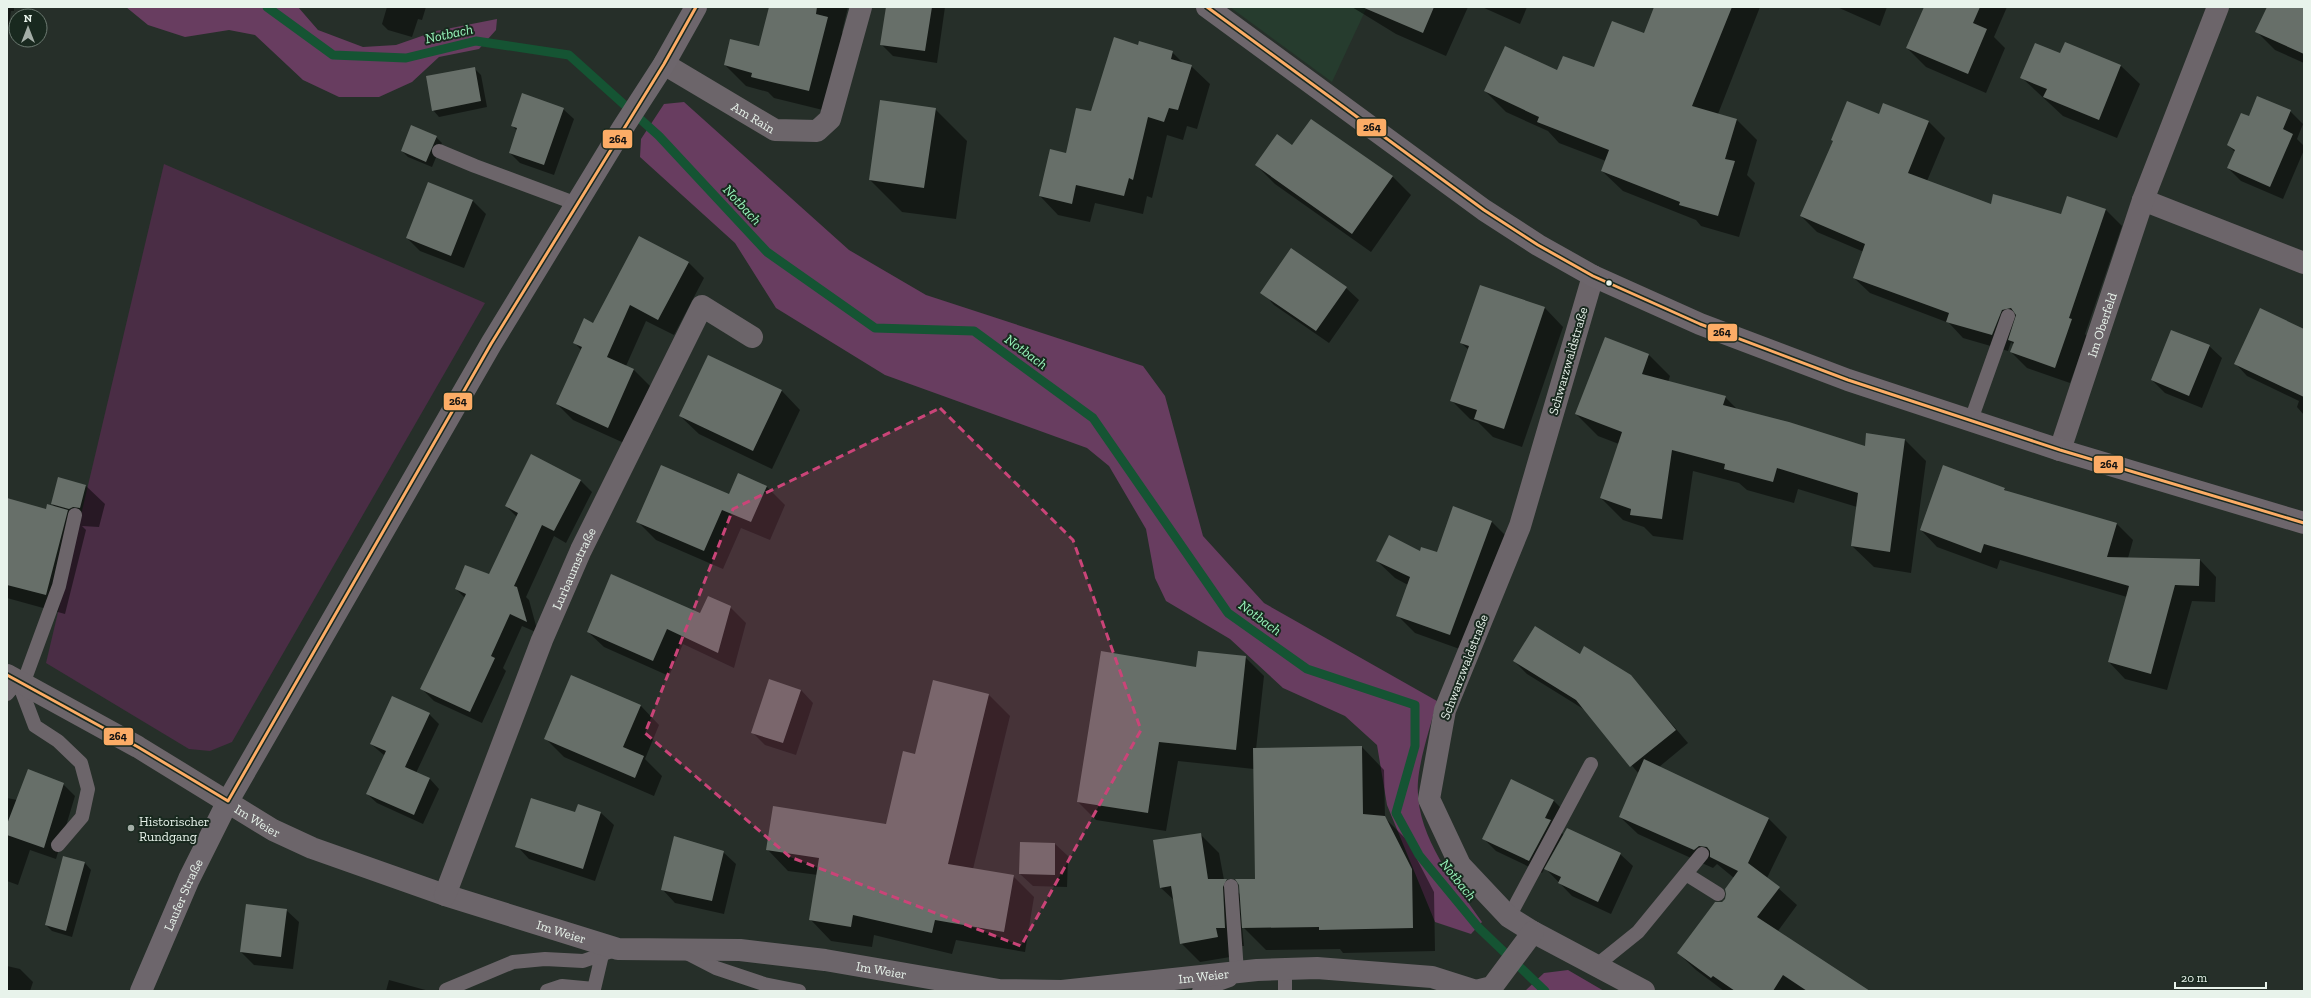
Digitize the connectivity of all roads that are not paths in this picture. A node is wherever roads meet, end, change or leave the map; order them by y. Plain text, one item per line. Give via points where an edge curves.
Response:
1 (696, 7) edge
2 (861, 7) edge
3 (1207, 7) edge
4 (2218, 7) edge
5 (664, 64) junction
6 (439, 151) dead end
7 (2143, 200) junction
8 (577, 204) junction
9 (2304, 263) edge
10 (1593, 276) junction
11 (2008, 316) dead end
12 (752, 337) dead end
13 (1971, 420) junction
14 (2060, 450) junction
15 (75, 515) dead end
16 (2304, 523) edge
17 (14, 684) edge
18 (1591, 764) dead end
19 (228, 801) junction
20 (58, 845) dead end
21 (1702, 854) dead end
22 (1686, 874) junction
23 (1231, 886) dead end
24 (1718, 894) dead end
25 (445, 895) junction
26 (1510, 917) junction
27 (1527, 941) junction
28 (682, 950) junction
29 (610, 952) junction
30 (1597, 965) junction
31 (1286, 969) junction
32 (1247, 971) junction
33 (1481, 989) edge
34 (446, 990) dead end
35 (141, 991) edge
36 (547, 991) edge
37 (799, 991) edge
38 (1199, 991) edge
39 (1285, 991) edge
40 (1644, 991) edge

1 - 5 main road, Laufer Straße
2 - 5 street, Am Rain via 830,119 817,131 775,130
3 - 10 main road via 1484,210
4 - 7 street, Im Oberfeld
5 - 8 main road, Laufer Straße
6 - 8 lane
7 - 9 street
7 - 14 street, Im Oberfeld
8 - 19 main road, Laufer Straße via 491,344
10 - 13 main road via 1743,341 1848,380
10 - 26 street, Schwarzwaldstraße via 1520,526 1445,710 1429,799 1460,866
11 - 13 lane
12 - 25 street, Lurbaumstraße via 702,306 580,550 542,640
13 - 14 main road
14 - 16 main road
15 - 17 lane via 59,586
17 - 19 street via 138,747
17 - 20 lane via 35,726 58,741 81,763 88,789 82,817
18 - 26 lane
19 - 25 street, Im Weier via 273,830 312,848
19 - 35 main road, Laufer Straße via 189,879
21 - 22 lane
22 - 24 lane
22 - 30 lane via 1638,932
23 - 32 lane
25 - 29 street, Im Weier
26 - 27 street, Schwarzwaldstraße
27 - 30 street, Schwarzwaldstraße
27 - 33 street, Im Weier
28 - 29 street, Im Weier
28 - 32 street, Im Weier via 740,950 825,960 999,990 1062,991
28 - 37 lane via 716,968 764,984
29 - 34 lane via 582,961 545,959 513,962
29 - 36 lane via 594,989 562,986
30 - 40 street, Schwarzwaldstraße
31 - 32 street, Im Weier
31 - 33 street, Im Weier via 1317,968 1432,977
31 - 39 lane
32 - 38 lane

